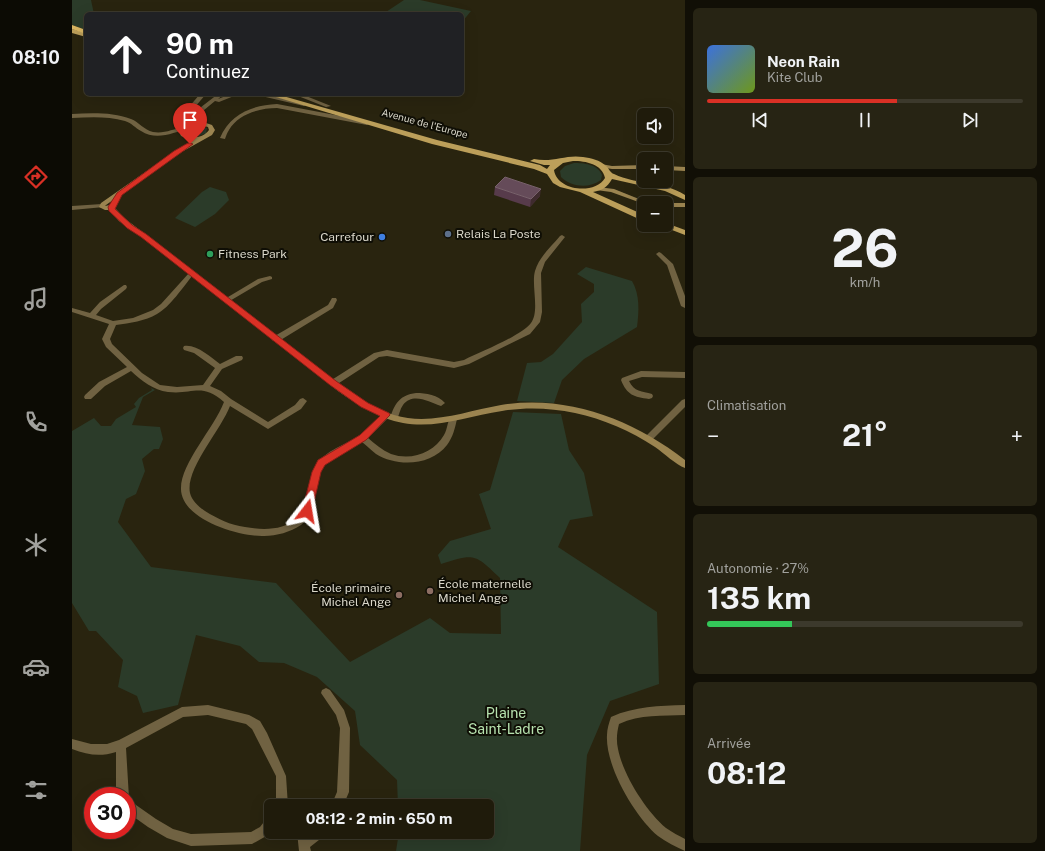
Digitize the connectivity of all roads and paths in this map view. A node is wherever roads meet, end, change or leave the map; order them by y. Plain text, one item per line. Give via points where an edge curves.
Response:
1 (72, 27) edge
2 (72, 31) edge
3 (84, 31) edge
4 (84, 34) edge
5 (72, 36) edge
6 (84, 39) edge
7 (201, 96) edge
8 (208, 96) edge
9 (218, 96) edge
10 (230, 96) edge
11 (266, 96) edge
12 (276, 96) edge
13 (295, 96) edge
14 (301, 96) edge
15 (305, 104) junction
16 (328, 106) junction
17 (190, 110) junction
18 (197, 112) junction
19 (72, 116) edge
20 (200, 123) junction
21 (375, 125) junction
22 (184, 132) junction
23 (199, 138) junction
24 (223, 138) dead end
25 (176, 152) junction
26 (558, 162) junction
27 (601, 166) junction
28 (637, 166) edge
29 (673, 168) edge
30 (685, 169) edge
31 (550, 173) junction
32 (609, 175) junction
33 (598, 189) junction
34 (580, 191) junction
35 (685, 198) edge
36 (637, 200) edge
37 (108, 205) junction
38 (72, 208) edge
39 (637, 215) edge
40 (673, 229) edge
41 (685, 233) edge
42 (562, 237) dead end
43 (659, 254) dead end
44 (191, 274) junction
45 (270, 278) dead end
46 (124, 287) dead end
47 (226, 300) junction
48 (334, 300) dead end
49 (685, 306) edge
50 (72, 310) edge
51 (92, 315) junction
52 (113, 323) junction
53 (276, 339) junction
54 (186, 348) dead end
55 (239, 358) dead end
56 (133, 367) junction
57 (219, 367) junction
58 (685, 375) edge
59 (333, 383) junction
60 (206, 387) junction
61 (649, 396) dead end
62 (88, 397) dead end
63 (228, 401) junction
64 (303, 401) dead end
65 (685, 402) edge
66 (441, 403) dead end
67 (390, 416) junction
68 (453, 419) junction
69 (363, 438) junction
70 (649, 438) junction
71 (685, 465) edge
72 (326, 693) dead end
73 (685, 710) edge
74 (72, 744) edge
75 (121, 744) junction
76 (122, 787) edge
77 (282, 799) edge
78 (340, 799) edge
79 (136, 813) edge
80 (264, 831) edge
81 (313, 839) edge
82 (685, 845) edge
83 (305, 847) edge

1 - 3 highway
2 - 4 main road
5 - 6 main road
7 - 17 street
8 - 17 street
9 - 18 street
10 - 18 street
11 - 15 street
12 - 15 main road, Avenue de l'Europe
13 - 16 main road, Avenue de l'Europe
14 - 16 street
15 - 21 main road, Avenue de l'Europe
16 - 26 main road, Avenue de l'Europe via 455,142 540,162
17 - 22 street via 186,115
18 - 20 street via 195,117
19 - 22 street via 118,118 135,123 149,133
20 - 22 street
20 - 23 street via 210,126 212,130 208,136
21 - 24 street, Avenue de l'Europe via 266,106 233,122 226,129
21 - 31 main road, Avenue de l'Europe via 537,167
22 - 23 street
22 - 25 street
23 - 25 street
25 - 37 street
26 - 27 main road, Avenue de l'Europe via 582,159
26 - 31 main road
27 - 28 street
27 - 32 main road
29 - 30 street
31 - 34 main road via 561,186
32 - 33 main road via 606,184
32 - 35 main road via 625,182 672,190
33 - 34 main road
33 - 36 street via 612,190
34 - 39 main road
37 - 38 street
37 - 44 street via 129,227
40 - 41 main road
42 - 59 street via 542,262 538,273 536,322 527,332 466,362 454,365 387,353 377,356
43 - 49 street via 670,264
44 - 47 street
44 - 52 street via 173,296 155,312 134,320
45 - 47 street via 260,280
46 - 51 street
47 - 53 street
48 - 53 street via 331,306
50 - 51 street
51 - 52 street
52 - 56 street via 106,339 109,345
53 - 59 street
54 - 57 street via 197,351
55 - 57 street
56 - 60 street via 150,383 162,388
56 - 62 street via 102,384
57 - 60 street
58 - 61 street via 641,374 625,380 628,389 635,394
59 - 67 street via 364,405
60 - 63 street
63 - 64 street via 268,426
63 - 69 street via 222,418 190,470 185,488 186,497 199,512 219,524 239,530 261,533 290,528 307,511 316,472 322,463
65 - 70 street
66 - 67 street via 428,397 412,396 401,401
67 - 68 street via 425,422
67 - 69 street
68 - 69 street via 449,434 441,447 429,456 415,460 391,457 379,452
68 - 70 street via 503,408 534,406 571,410 601,417
70 - 71 street
72 - 78 street via 340,713 345,728 343,792
73 - 82 street via 646,712 622,717 615,720 610,737 629,792 662,832
74 - 75 street via 102,751
75 - 76 street
75 - 77 street via 182,712 208,710 249,720 256,725 263,737 281,776
79 - 80 street via 171,834 191,840 252,838
81 - 83 street

